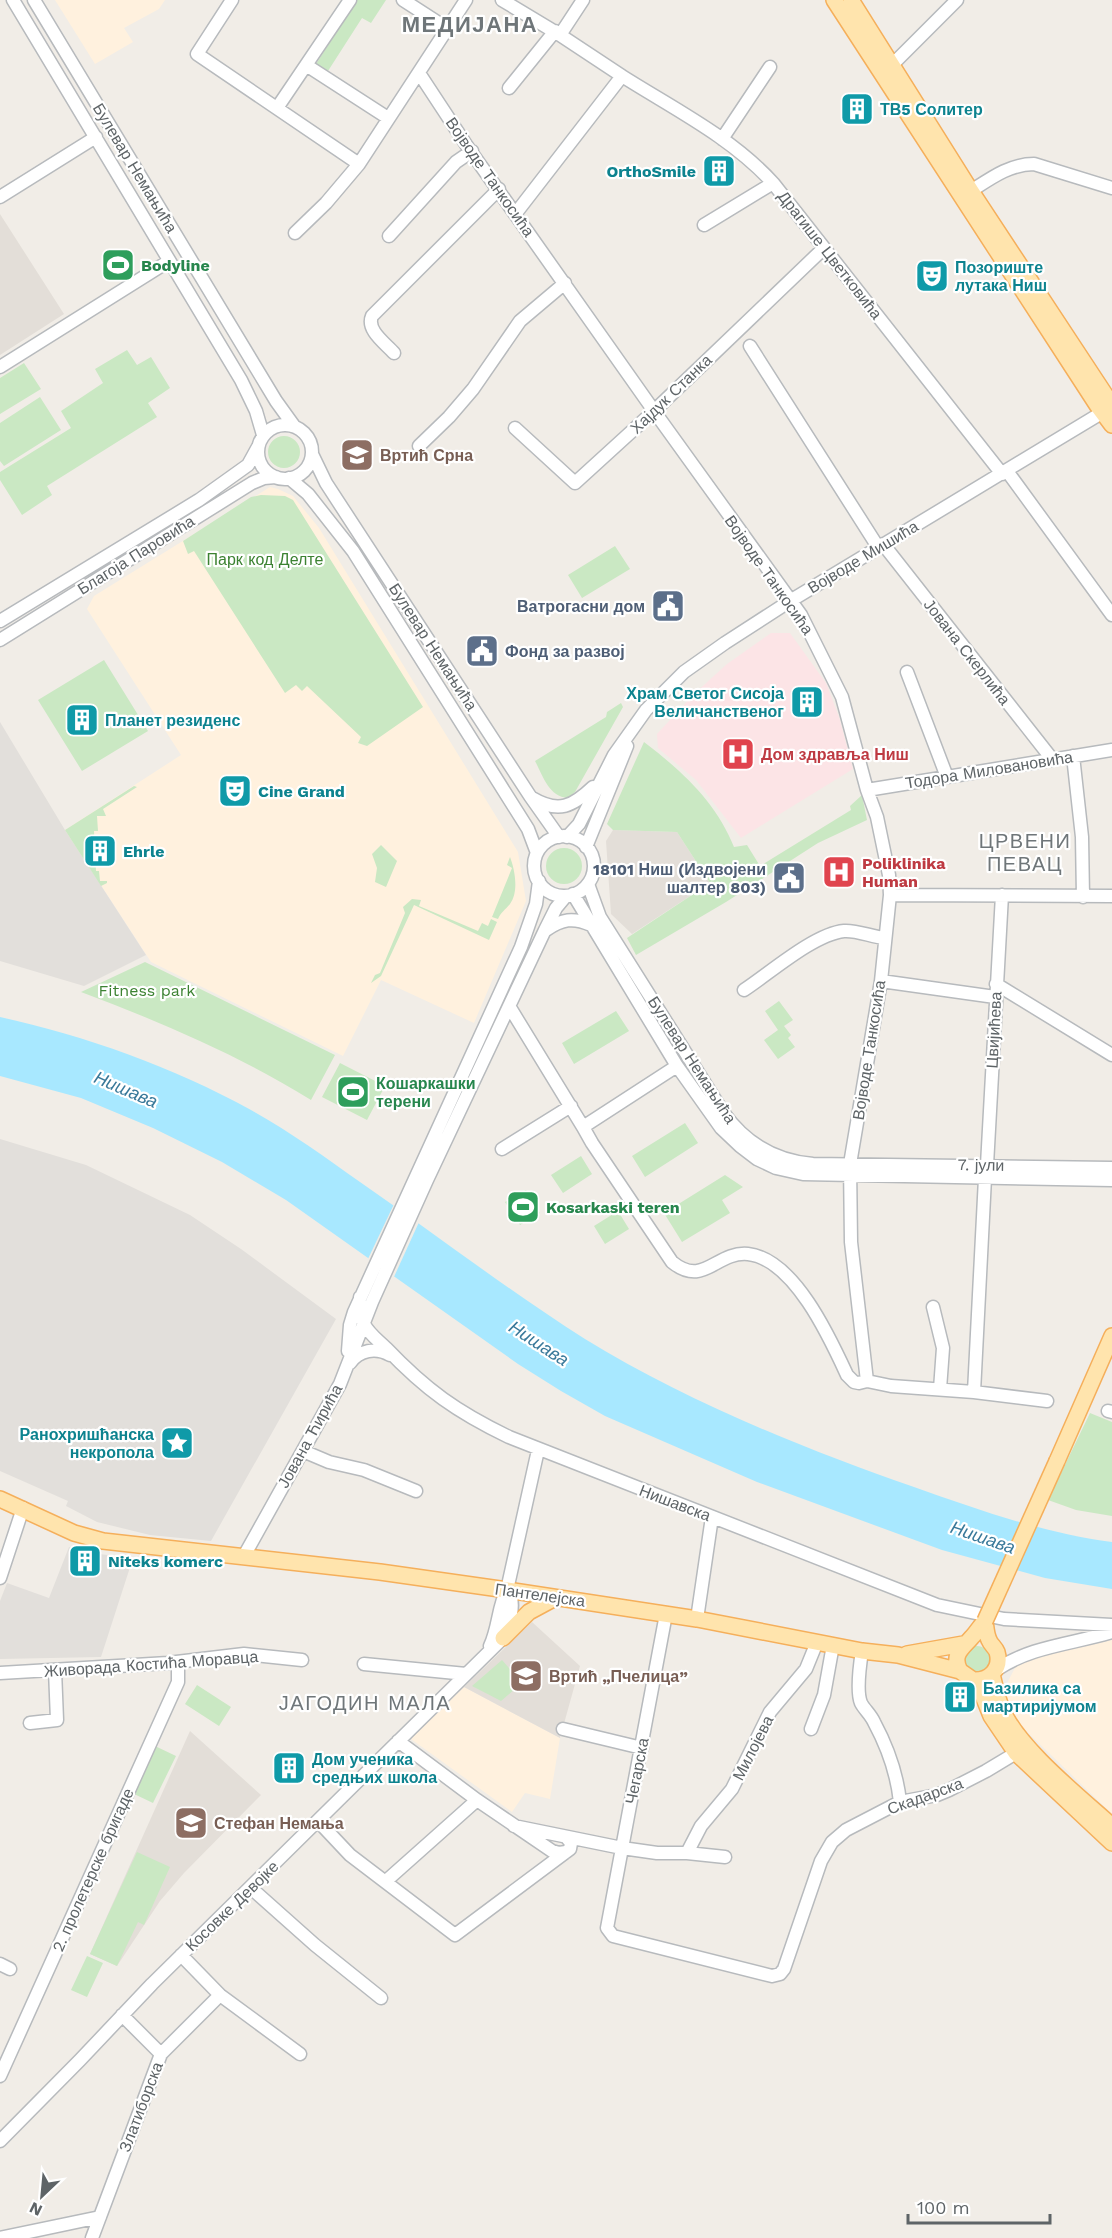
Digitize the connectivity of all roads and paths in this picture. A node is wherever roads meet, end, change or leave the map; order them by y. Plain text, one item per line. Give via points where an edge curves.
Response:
1 (13, 0) edge
2 (34, 0) edge
3 (232, 0) edge
4 (350, 0) edge
5 (403, 0) edge
6 (466, 0) edge
7 (502, 0) edge
8 (583, 0) edge
9 (834, 0) edge
10 (851, 0) edge
11 (957, 0) edge
12 (448, 29) junction
13 (557, 33) junction
14 (306, 65) junction
15 (892, 65) junction
16 (770, 67) dead end
17 (419, 73) junction
18 (622, 76) junction
19 (509, 88) dead end
20 (277, 108) junction
21 (388, 118) junction
22 (96, 138) junction
23 (722, 139) junction
24 (472, 151) junction
25 (358, 164) junction
26 (773, 183) junction
27 (1112, 188) edge
28 (499, 189) junction
29 (971, 191) junction
30 (0, 197) edge
31 (516, 213) junction
32 (704, 225) dead end
33 (295, 233) dead end
34 (389, 236) dead end
35 (824, 248) junction
36 (169, 261) junction
37 (565, 283) junction
38 (750, 346) dead end
39 (394, 353) dead end
40 (0, 367) edge
41 (654, 411) junction
42 (1109, 413) edge
43 (294, 426) junction
44 (515, 428) dead end
45 (261, 440) junction
46 (418, 446) dead end
47 (312, 454) junction
48 (1004, 472) junction
49 (276, 477) junction
50 (289, 478) junction
51 (881, 546) junction
52 (790, 601) junction
53 (1112, 615) edge
54 (0, 621) edge
55 (0, 640) edge
56 (907, 672) dead end
57 (633, 731) junction
58 (1112, 750) edge
59 (1073, 756) junction
60 (1052, 759) junction
61 (947, 777) junction
62 (601, 780) junction
63 (867, 790) junction
64 (530, 796) junction
65 (563, 837) junction
66 (586, 847) junction
67 (537, 853) junction
68 (538, 881) junction
69 (588, 884) junction
70 (570, 895) junction
71 (890, 895) junction
72 (1002, 895) junction
73 (1112, 896) edge
74 (1083, 897) junction
75 (591, 924) junction
76 (545, 930) junction
77 (885, 938) junction
78 (881, 981) junction
79 (996, 984) junction
80 (744, 990) dead end
81 (996, 997) junction
82 (509, 1006) junction
83 (1112, 1055) edge
84 (678, 1066) junction
85 (571, 1106) junction
86 (584, 1126) junction
87 (502, 1149) dead end
88 (987, 1165) junction
89 (1112, 1168) edge
90 (850, 1170) junction
91 (421, 1178) junction
92 (985, 1178) junction
93 (1112, 1180) edge
94 (368, 1301) junction
95 (933, 1307) dead end
96 (364, 1323) junction
97 (1112, 1336) edge
98 (389, 1352) junction
99 (347, 1364) junction
100 (867, 1381) junction
101 (940, 1389) junction
102 (974, 1392) junction
103 (1047, 1401) dead end
104 (538, 1450) junction
105 (303, 1451) junction
106 (416, 1491) dead end
107 (0, 1499) edge
108 (22, 1509) junction
109 (712, 1517) junction
110 (244, 1556) junction
111 (0, 1578) edge
112 (507, 1590) junction
113 (555, 1598) junction
114 (666, 1614) junction
115 (985, 1618) junction
116 (697, 1619) junction
117 (1112, 1625) edge
118 (1112, 1632) edge
119 (503, 1638) junction
120 (816, 1642) junction
121 (966, 1642) junction
122 (990, 1643) junction
123 (833, 1645) junction
124 (862, 1651) junction
125 (898, 1655) junction
126 (485, 1656) junction
127 (302, 1660) dead end
128 (178, 1662) junction
129 (364, 1664) dead end
130 (55, 1670) junction
131 (994, 1672) junction
132 (0, 1673) edge
133 (466, 1674) junction
134 (966, 1675) junction
135 (30, 1723) dead end
136 (563, 1729) dead end
137 (811, 1729) dead end
138 (398, 1741) junction
139 (642, 1748) junction
140 (1016, 1753) junction
141 (477, 1800) junction
142 (900, 1802) junction
143 (318, 1821) junction
144 (514, 1826) junction
145 (1112, 1826) edge
146 (566, 1837) junction
147 (1112, 1843) edge
148 (622, 1848) junction
149 (566, 1852) junction
150 (687, 1853) junction
151 (725, 1857) dead end
152 (386, 1881) junction
153 (251, 1888) junction
154 (607, 1928) joint
155 (181, 1955) junction
156 (220, 1995) junction
157 (381, 1998) dead end
158 (122, 2014) junction
159 (161, 2054) junction
160 (300, 2054) dead end
161 (0, 2076) edge
162 (0, 2141) edge
163 (100, 2217) junction
164 (0, 2238) edge
165 (92, 2238) edge

1 - 22 street, Булевар Немањића
2 - 43 street, Булевар Немањића
3 - 20 street via 197,54
4 - 14 street
5 - 12 street
6 - 12 street
7 - 13 street, Драгише Цветковића
8 - 13 street
9 - 42 main road
10 - 15 main road
11 - 15 street
12 - 17 street
13 - 18 street, Драгише Цветковића
13 - 19 street
14 - 20 street
14 - 21 street
15 - 29 main road
16 - 23 street
17 - 21 street
17 - 24 street, Војводе Танкосића
18 - 23 street, Драгише Цветковића
18 - 31 street
20 - 25 street
21 - 25 street
22 - 30 street, Булевар Немањића
22 - 36 street, Булевар Немањића
23 - 26 street, Драгише Цветковића via 754,162
24 - 28 street, Војводе Танкосића
24 - 34 street via 456,162
25 - 33 street
26 - 32 street
26 - 35 street, Драгише Цветковића
27 - 29 street via 1028,164 1011,168
28 - 31 street, Војводе Танкосића
28 - 39 street via 370,318 372,328
29 - 42 main road
31 - 37 street, Војводе Танкосића
35 - 41 street, Хајдук Станка
35 - 48 street, Драгише Цветковића
36 - 40 street
36 - 45 street, Булевар Немањића via 249,394
37 - 41 street, Војводе Танкосића
37 - 46 street via 519,321 473,389
38 - 51 street, Јована Скерлића
41 - 44 street, Хајдук Станка via 575,483
41 - 52 street, Војводе Танкосића
42 - 48 street, Војводе Мишића
43 - 45 street via 274,427
43 - 47 street via 308,437
45 - 49 street via 258,453 263,468
45 - 54 street, Благоја Паровића via 248,465 199,500
47 - 50 street via 307,467
47 - 64 street, Булевар Немањића via 326,483
48 - 51 street, Војводе Мишића
48 - 53 street, Драгише Цветковића
49 - 50 street
49 - 55 street, Благоја Паровића via 252,483
50 - 67 street, Булевар Немањића via 309,495 353,551 528,829
51 - 52 street, Војводе Мишића
51 - 60 street, Јована Скерлића
52 - 57 street, Војводе Мишића via 684,672 646,710
52 - 63 street, Војводе Танкосића via 837,684
56 - 61 street
57 - 62 street, Војводе Мишића
57 - 66 street, Војводе Мишића
58 - 59 street, Тодора Миловановића
59 - 60 street, Тодора Миловановића
59 - 74 street via 1082,837
60 - 61 street, Тодора Миловановића
61 - 63 street, Тодора Миловановића
62 - 64 street via 569,805 558,807
62 - 65 street, Војводе Мишића via 579,824
63 - 71 street, Војводе Танкосића via 885,848
64 - 65 street, Булевар Немањића
65 - 66 street via 578,840
65 - 67 street via 550,840
66 - 69 street via 594,868
67 - 68 street via 534,869
68 - 70 street via 548,891
68 - 91 street via 536,904 521,947
69 - 70 street
69 - 90 street, Булевар Немањића via 600,917 731,1124 760,1148 790,1161
70 - 75 street, Булевар Немањића
70 - 76 street via 556,908
71 - 72 street
71 - 77 street, Војводе Танкосића
72 - 74 street
72 - 79 street, Цвијићева
73 - 74 street
75 - 76 street via 566,920
75 - 84 street, Булевар Немањића
76 - 82 street
77 - 78 street, Војводе Танкосића
77 - 80 street via 847,931 828,935
78 - 81 street
78 - 90 street, Војводе Танкосића
79 - 81 street, Цвијићева
79 - 83 street
81 - 88 street, Цвијићева
82 - 85 street
82 - 91 street
84 - 86 street
84 - 90 street, Булевар Немањића via 721,1128 757,1159 794,1173
85 - 86 street
85 - 87 street
86 - 100 street via 672,1262 681,1270 698,1273 728,1257 762,1257 781,1270 807,1299 847,1375 854,1382
88 - 89 street, 7. јули
88 - 90 street, 7. јули
90 - 92 street, 7. јули
90 - 100 street, Војводе Танкосића via 851,1242
91 - 94 street
92 - 93 street, 7. јули
92 - 102 street
94 - 96 street via 360,1307
94 - 98 street via 375,1326
94 - 99 street via 350,1325
95 - 101 street via 943,1348
96 - 98 street, Нишавска
96 - 99 street, Јована Ћирића
97 - 115 main road, bridge
98 - 99 street via 377,1343 366,1344 359,1347
98 - 104 street, Нишавска via 417,1380 459,1412
99 - 105 street, Јована Ћирића
100 - 101 street
101 - 102 street
102 - 103 street
104 - 109 street, Нишавска
104 - 112 street
105 - 106 street
105 - 110 street, Јована Ћирића
107 - 108 main road, Пантелејска
108 - 110 main road, Пантелејска via 74,1533 103,1541
108 - 111 street
109 - 115 street, Нишавска via 921,1600
109 - 116 street
110 - 112 main road, Пантелејска
112 - 113 main road, Пантелејска
112 - 119 street, Косовке Девојке via 511,1594 511,1615
112 - 126 street, Косовке Девојке via 497,1631
113 - 114 main road, Пантелејска
113 - 119 main road via 529,1612
114 - 116 main road, Пантелејска
114 - 139 street, Чегарска
115 - 117 street, Нишавска
115 - 121 main road
115 - 122 main road
116 - 120 main road, Пантелејска
118 - 131 street via 1016,1657
119 - 126 street, Косовке Девојке
120 - 123 main road, Пантелејска
120 - 150 street, Милојева via 806,1669 770,1712 732,1789 701,1826
121 - 122 main road via 979,1639
121 - 125 main road, Пантелејска
121 - 134 main road via 957,1657
122 - 131 main road via 998,1655
123 - 124 main road, Пантелејска
123 - 137 street via 824,1695
124 - 125 main road, Пантелејска
124 - 142 street via 861,1702 890,1756
125 - 134 main road, Пантелејска
126 - 133 street, Косовке Девојке
127 - 128 street, Живорада Костића Моравца via 244,1654
128 - 130 street, Живорада Костића Моравца
128 - 161 street, 2. пролетерске бригаде via 178,1682
129 - 133 street
130 - 132 street, Живорада Костића Моравца
130 - 135 street via 57,1720
131 - 134 main road via 983,1679
131 - 145 main road via 1002,1710 1010,1724 1057,1776
133 - 138 street, Косовке Девојке
134 - 140 main road
136 - 139 street
138 - 141 street
138 - 143 street, Косовке Девојке
139 - 148 street, Чегарска
140 - 142 street, Скадарска via 949,1790
140 - 147 main road
141 - 144 street
141 - 152 street
142 - 154 street, Скадарска via 838,1836 827,1850 784,1969 775,1976 616,1937
143 - 152 street via 350,1855
143 - 153 street, Косовке Девојке
144 - 146 street
144 - 149 street via 555,1853
146 - 148 street
146 - 149 street via 571,1844
148 - 150 street
148 - 154 street, Чегарска
149 - 152 street via 455,1935
150 - 151 street
153 - 155 street, Косовке Девојке
153 - 157 street
155 - 156 street
155 - 158 street, Косовке Девојке
156 - 159 street, Златиборска
156 - 160 street
158 - 159 street
158 - 162 street, Косовке Девојке
159 - 163 street, Златиборска
163 - 164 street
163 - 165 street, Златиборска

